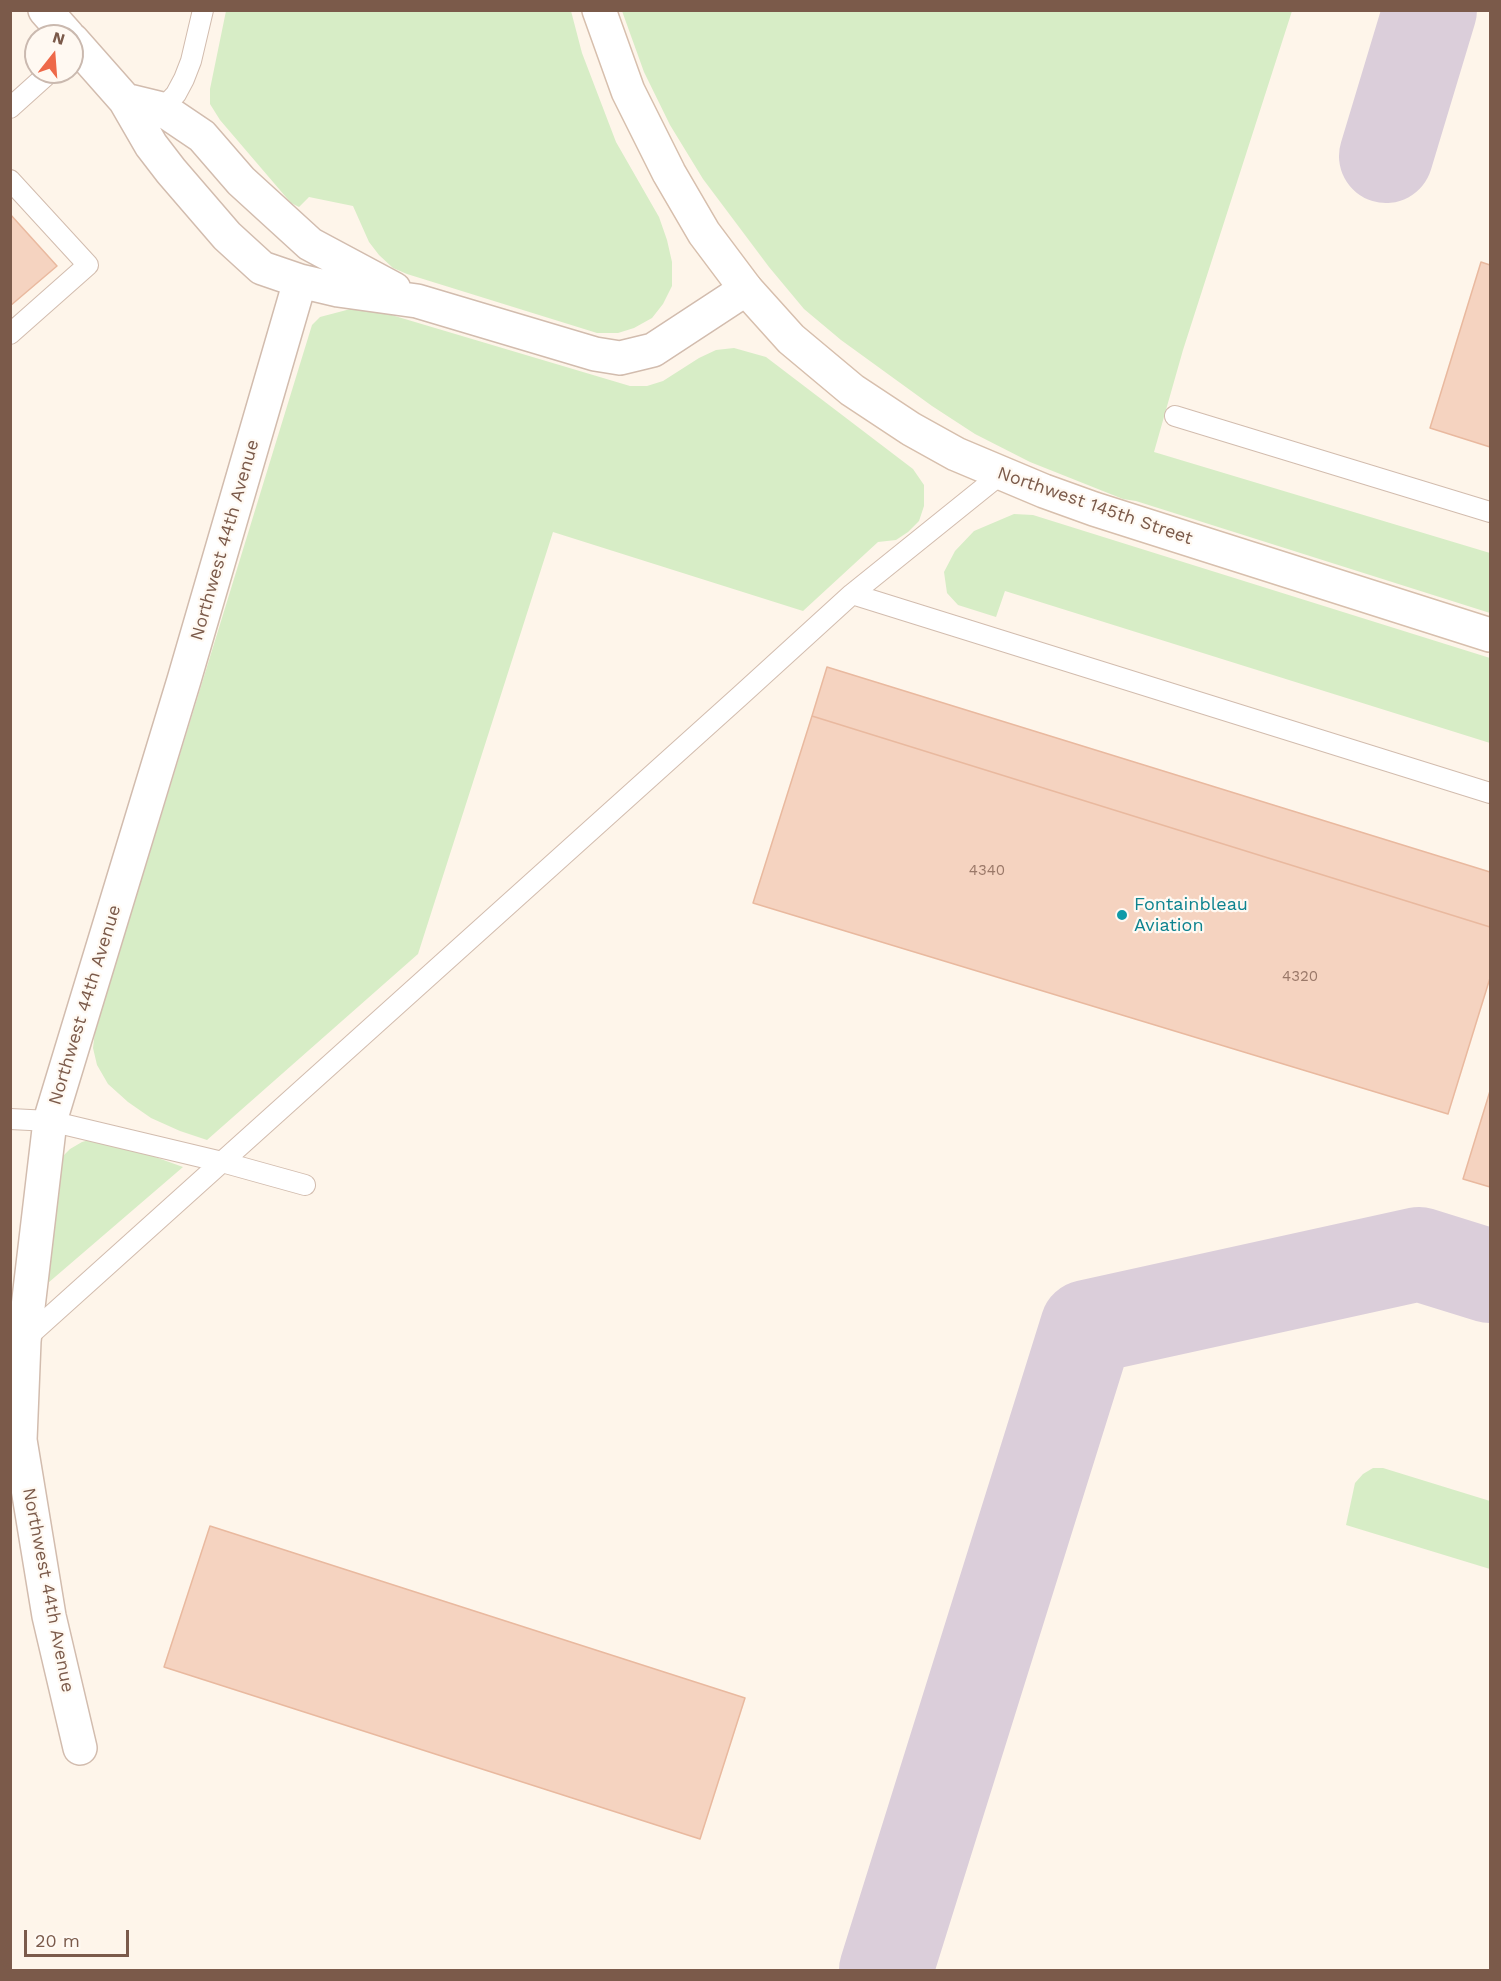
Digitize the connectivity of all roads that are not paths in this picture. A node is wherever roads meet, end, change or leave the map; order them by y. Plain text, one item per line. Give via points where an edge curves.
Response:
1 (45, 10) edge
2 (202, 10) edge
3 (599, 10) edge
4 (56, 24) edge
5 (84, 57) edge
6 (37, 84) edge
7 (125, 100) junction
8 (10, 108) edge
9 (162, 109) junction
10 (10, 180) edge
11 (300, 281) junction
12 (746, 290) junction
13 (417, 301) junction
14 (10, 334) edge
15 (1175, 416) dead end
16 (1001, 474) junction
17 (1491, 512) edge
18 (852, 594) junction
19 (1491, 635) edge
20 (1491, 793) edge
21 (10, 1119) edge
22 (50, 1121) junction
23 (222, 1162) junction
24 (305, 1185) dead end
25 (17, 1346) edge
26 (80, 1748) dead end

1 - 4 street
2 - 9 lane via 184,79
3 - 12 street via 627,91 669,173 704,233
5 - 7 street
6 - 8 lane
7 - 9 street
7 - 11 street via 151,145 227,236 261,268
9 - 13 street via 202,136 241,181 310,244
10 - 14 lane via 88,265
11 - 13 street
11 - 22 street, Northwest 44th Avenue
12 - 13 street via 653,350 620,358
12 - 16 street, Northwest 145th Street via 791,339 852,390 911,429
15 - 17 lane
16 - 18 lane
16 - 19 street, Northwest 145th Street via 1094,509
18 - 20 lane
18 - 23 lane
21 - 22 lane
22 - 23 lane
22 - 25 street, Northwest 44th Avenue
23 - 24 lane
23 - 25 lane
25 - 26 street, Northwest 44th Avenue via 20,1440 49,1616

